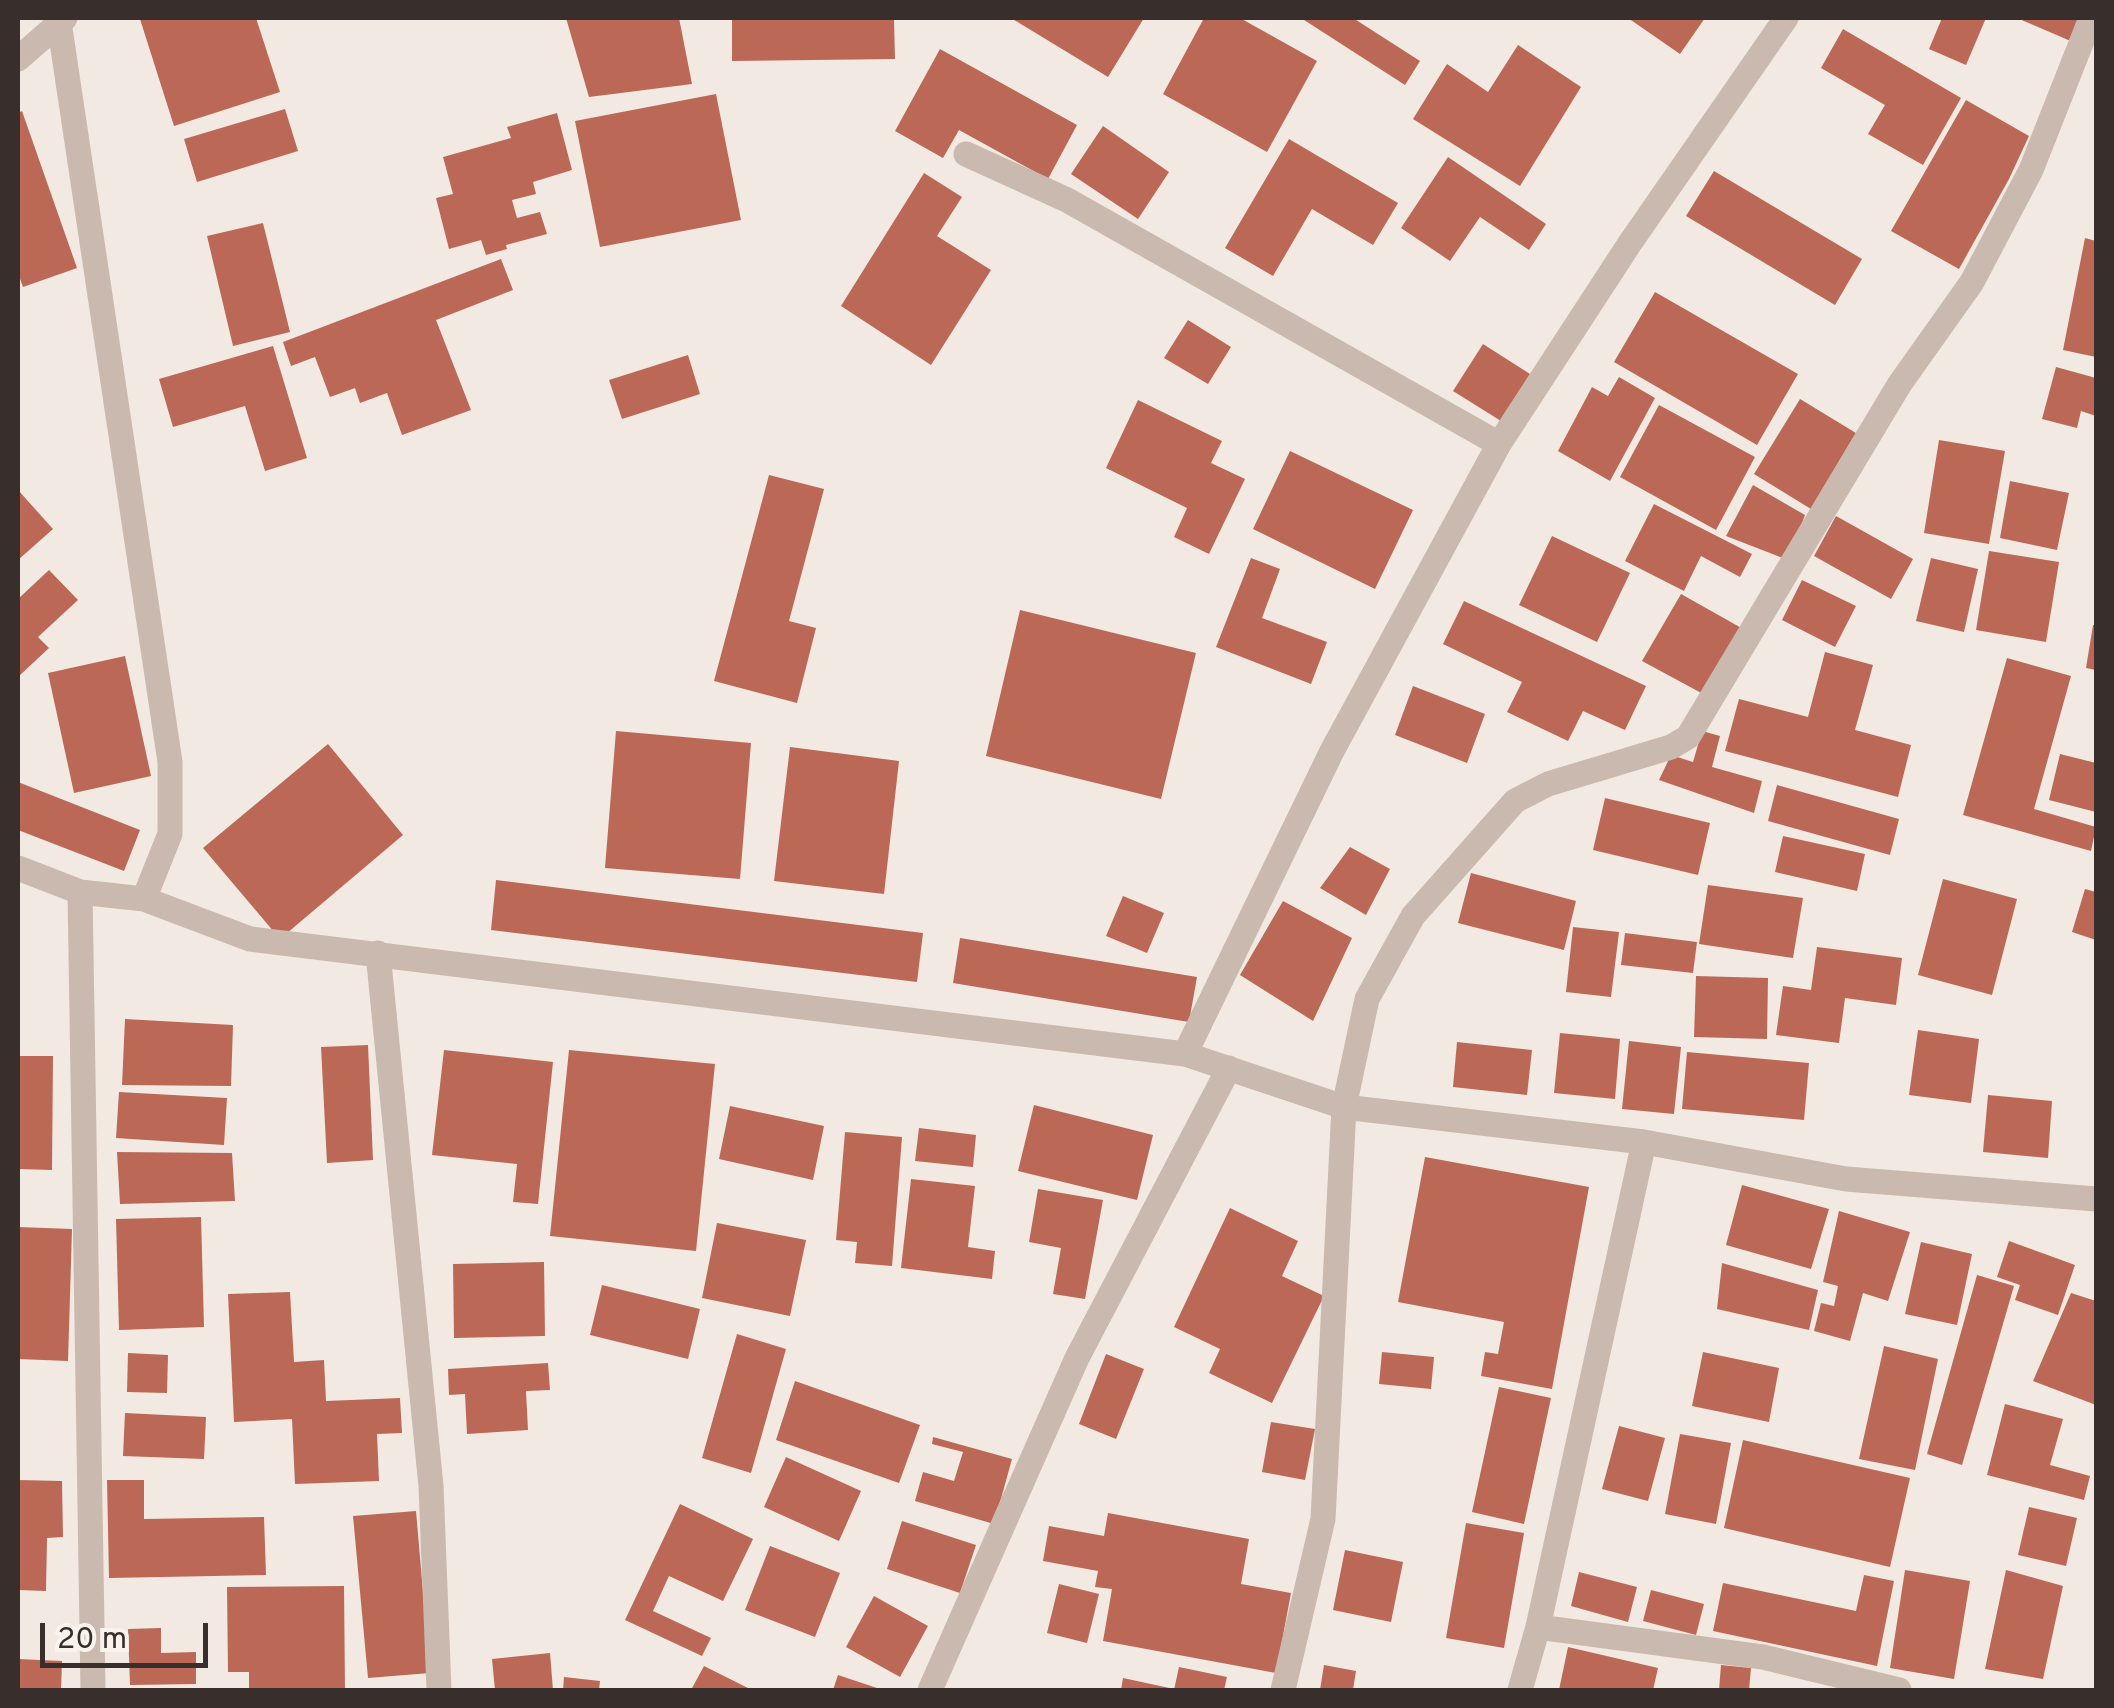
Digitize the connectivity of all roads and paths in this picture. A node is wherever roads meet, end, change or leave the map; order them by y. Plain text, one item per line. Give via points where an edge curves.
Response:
1 (1786, 18) edge
2 (2091, 18) edge
3 (62, 20) edge
4 (18, 59) edge
5 (966, 154) dead end
6 (1499, 444) junction
7 (18, 868) edge
8 (80, 892) junction
9 (144, 898) junction
10 (378, 954) junction
11 (1185, 1054) junction
12 (1229, 1068) junction
13 (1344, 1107) junction
14 (1644, 1142) junction
15 (2096, 1196) edge
16 (1538, 1627) junction
17 (94, 1690) edge
18 (439, 1690) edge
19 (930, 1690) edge
20 (1284, 1690) edge
21 (1520, 1690) edge
22 (1899, 1690) edge

1 - 6 street
2 - 13 street via 2031,170 1972,282 1899,385 1688,737 1515,800 1413,916 1367,1000
3 - 4 street
3 - 9 street via 170,762 170,834
5 - 6 street via 1067,200
6 - 11 street via 1332,751
7 - 8 street
8 - 9 street
8 - 17 street
9 - 10 street via 250,940
10 - 11 street
10 - 18 street via 431,1486
11 - 12 street
12 - 13 street
12 - 19 street via 1077,1358
13 - 14 street
13 - 20 street via 1323,1519
14 - 15 street via 1846,1179
14 - 16 street
16 - 21 street
16 - 22 street via 1763,1657

